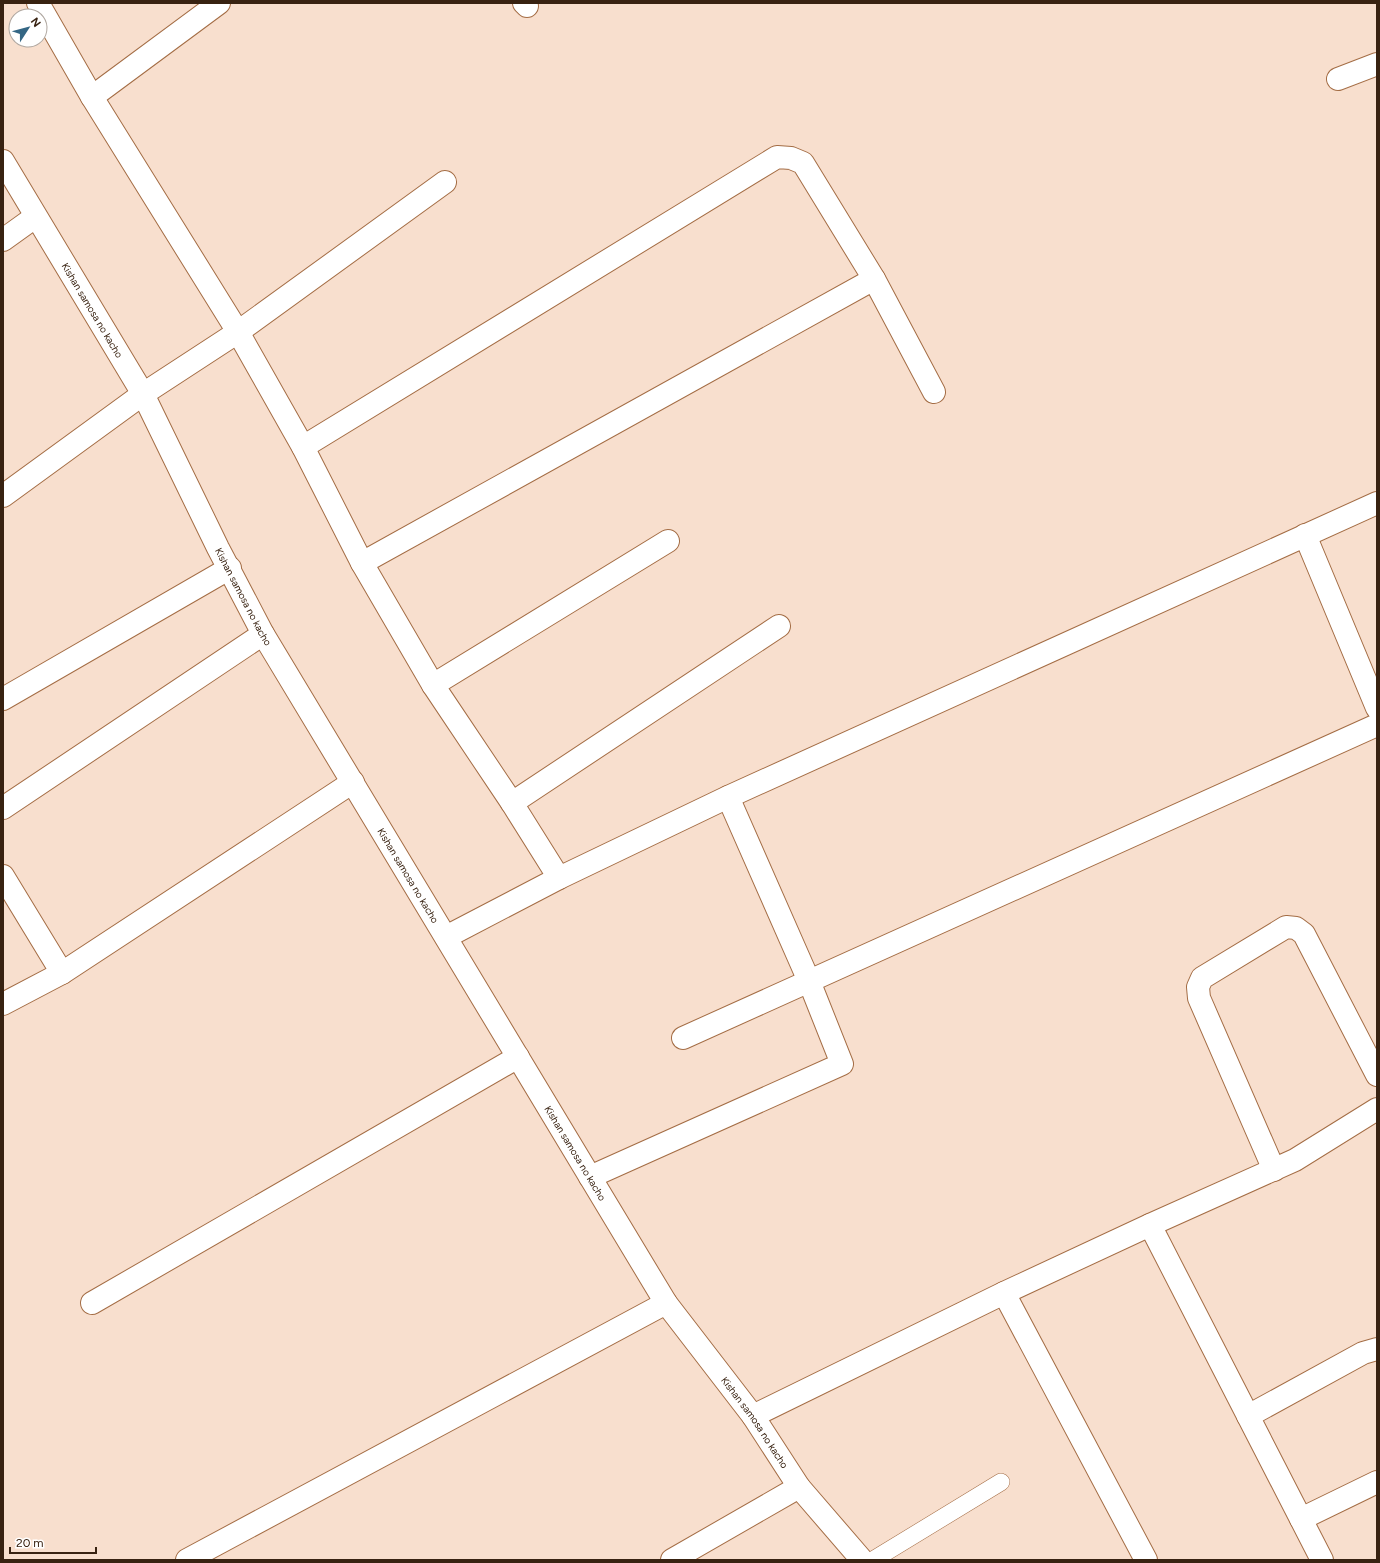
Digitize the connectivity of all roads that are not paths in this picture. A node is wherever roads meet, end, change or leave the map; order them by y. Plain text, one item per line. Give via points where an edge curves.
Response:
1 (38, 3) edge
2 (219, 3) edge
3 (1377, 64) edge
4 (1338, 80) dead end
5 (92, 97) junction
6 (3, 161) edge
7 (445, 182) dead end
8 (35, 217) junction
9 (3, 240) edge
10 (874, 279) junction
11 (238, 332) junction
12 (934, 392) dead end
13 (143, 394) junction
14 (303, 447) junction
15 (3, 496) edge
16 (1377, 503) edge
17 (1304, 535) junction
18 (668, 541) dead end
19 (362, 563) junction
20 (230, 568) junction
21 (779, 626) dead end
22 (263, 634) junction
23 (432, 685) junction
24 (3, 699) edge
25 (1377, 708) edge
26 (1377, 725) edge
27 (353, 782) junction
28 (728, 797) junction
29 (512, 802) junction
30 (3, 808) edge
31 (3, 876) edge
32 (558, 878) junction
33 (446, 936) junction
34 (62, 973) junction
35 (809, 980) junction
36 (3, 1004) edge
37 (683, 1038) dead end
38 (518, 1057) junction
39 (1377, 1075) edge
40 (1377, 1109) edge
41 (1274, 1170) junction
42 (590, 1177) junction
43 (1150, 1225) junction
44 (1004, 1293) junction
45 (92, 1303) dead end
46 (666, 1303) junction
47 (1377, 1349) edge
48 (754, 1416) junction
49 (1248, 1416) junction
50 (1001, 1482) dead end
51 (1377, 1482) edge
52 (799, 1487) junction
53 (1301, 1519) junction
54 (187, 1560) edge
55 (672, 1560) edge
56 (862, 1560) edge
57 (873, 1560) edge
58 (1146, 1560) edge
59 (1322, 1560) edge

1 - 5 street
2 - 5 street
3 - 4 street
5 - 11 street
6 - 8 street, Kishan samosa no kacho
7 - 11 street
8 - 9 street
8 - 13 street, Kishan samosa no kacho
10 - 12 street
10 - 14 street via 803,163 791,158 777,157
10 - 19 street
11 - 13 street
11 - 14 street
13 - 15 street
13 - 20 street, Kishan samosa no kacho
14 - 19 street
16 - 17 street
17 - 25 street
17 - 28 street
18 - 23 street
19 - 23 street
20 - 22 street, Kishan samosa no kacho
20 - 24 street
21 - 29 street
22 - 27 street, Kishan samosa no kacho
22 - 30 street
23 - 29 street
26 - 35 street
27 - 33 street, Kishan samosa no kacho
27 - 34 street
28 - 32 street
28 - 35 street
29 - 32 street
31 - 34 street
32 - 33 street
33 - 38 street, Kishan samosa no kacho
34 - 36 street
35 - 37 street
35 - 42 street via 842,1064
38 - 42 street, Kishan samosa no kacho
38 - 45 street
39 - 41 street via 1304,934 1296,928 1286,928 1202,978 1198,987 1199,998
40 - 41 street via 1295,1160
41 - 43 street
42 - 46 street, Kishan samosa no kacho
43 - 44 street
43 - 49 street
44 - 48 street
44 - 58 street
46 - 48 street, Kishan samosa no kacho
46 - 54 street
47 - 49 street via 1363,1353
48 - 52 street, Kishan samosa no kacho
49 - 53 street
50 - 57 lane
51 - 53 street
52 - 55 street
52 - 56 street, Kishan samosa no kacho
53 - 59 street

